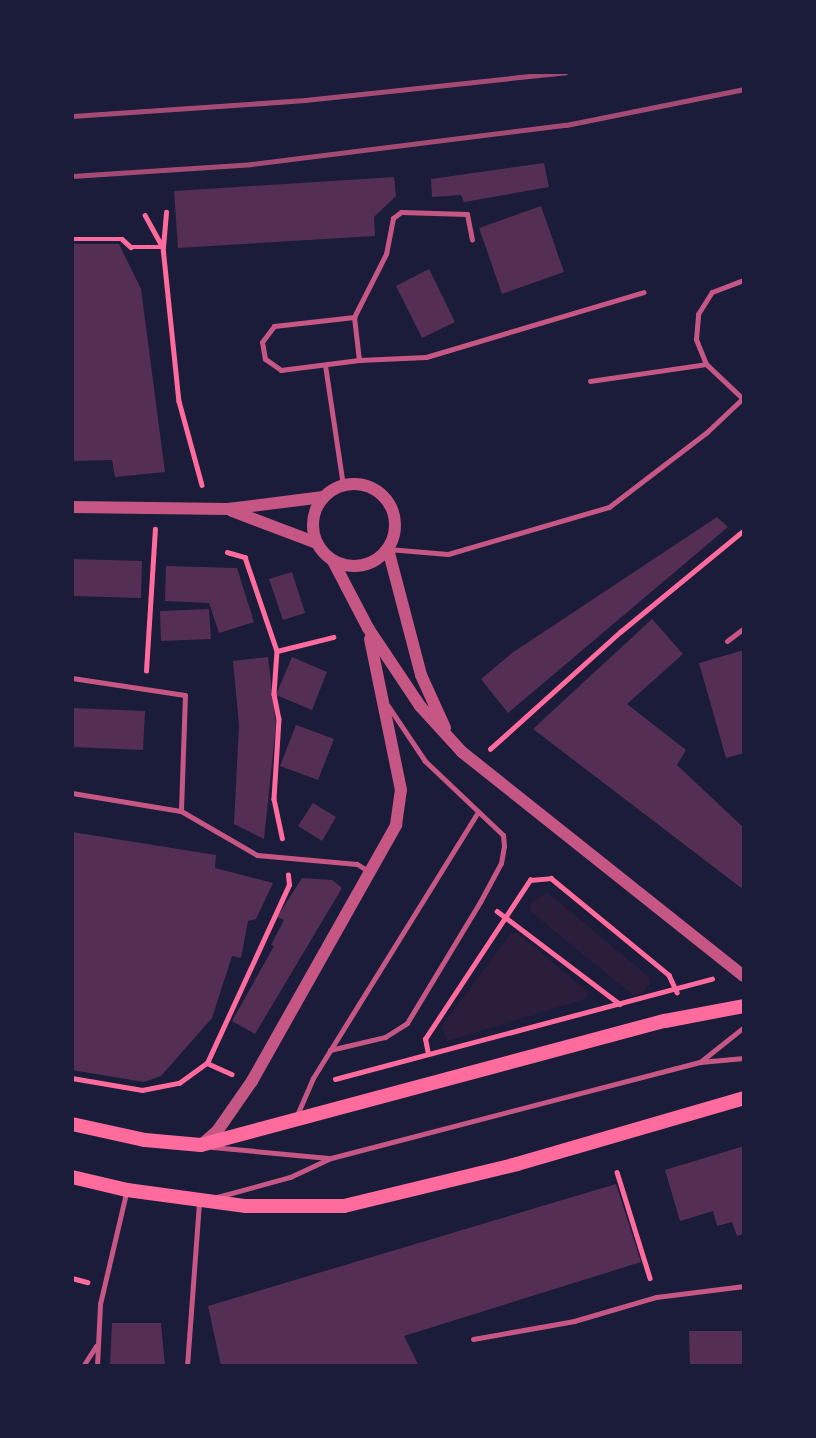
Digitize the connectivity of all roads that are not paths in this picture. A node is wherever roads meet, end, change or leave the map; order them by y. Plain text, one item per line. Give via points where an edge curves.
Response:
1 (471, 240) dead end
2 (744, 280) edge
3 (643, 292) dead end
4 (354, 317) junction
5 (359, 360) junction
6 (706, 364) junction
7 (325, 365) junction
8 (590, 381) dead end
9 (743, 397) edge
10 (343, 485) junction
11 (323, 497) junction
12 (72, 507) edge
13 (228, 509) junction
14 (317, 543) junction
15 (388, 549) junction
16 (333, 561) junction
17 (368, 628) junction
18 (744, 628) edge
19 (727, 640) dead end
20 (72, 678) edge
21 (386, 704) junction
22 (449, 738) junction
23 (72, 793) edge
24 (181, 811) junction
25 (478, 812) junction
26 (372, 873) junction
27 (744, 976) edge
28 (744, 1006) edge
29 (744, 1027) edge
30 (330, 1050) junction
31 (744, 1058) edge
32 (699, 1062) junction
33 (744, 1098) edge
34 (296, 1118) junction
35 (72, 1124) edge
36 (201, 1145) junction
37 (331, 1158) junction
38 (72, 1177) edge
39 (127, 1190) junction
40 (199, 1200) junction
41 (744, 1286) edge
42 (473, 1339) dead end
43 (96, 1346) junction
44 (187, 1365) edge
45 (83, 1366) edge
46 (97, 1366) edge

1 - 4 lane via 467,214 401,212 393,218 386,254
2 - 6 lane via 712,292 698,314 696,340
3 - 5 lane via 426,357
4 - 5 lane
4 - 7 lane via 274,327 262,342 265,359 281,370
5 - 7 lane
6 - 8 lane
6 - 9 lane
7 - 10 lane
9 - 15 lane via 707,432 609,507 449,554
10 - 11 street
10 - 15 street via 376,489 388,501 395,516
11 - 13 street
11 - 14 street via 313,527
12 - 13 street
13 - 14 street
14 - 16 street
15 - 16 street via 363,566
15 - 22 street via 421,675
16 - 17 street
17 - 21 street
17 - 22 street via 420,706
18 - 19 lane
20 - 24 lane via 185,695
21 - 25 lane via 425,761
21 - 26 street via 400,807
22 - 27 street
23 - 24 lane
24 - 26 lane via 257,855 357,864
25 - 30 lane
25 - 30 lane via 503,835 501,863 407,1023 386,1037
26 - 36 street via 252,1080
28 - 34 main road via 665,1021
29 - 32 lane
30 - 34 lane
31 - 32 lane
32 - 37 lane
33 - 40 main road via 365,1203 286,1209
34 - 36 main road
35 - 36 main road via 145,1140
36 - 37 lane
37 - 40 lane via 290,1177
38 - 39 main road
39 - 40 main road
39 - 43 lane via 100,1304
40 - 44 lane
41 - 42 lane via 656,1297 574,1321
43 - 45 lane
43 - 46 lane

